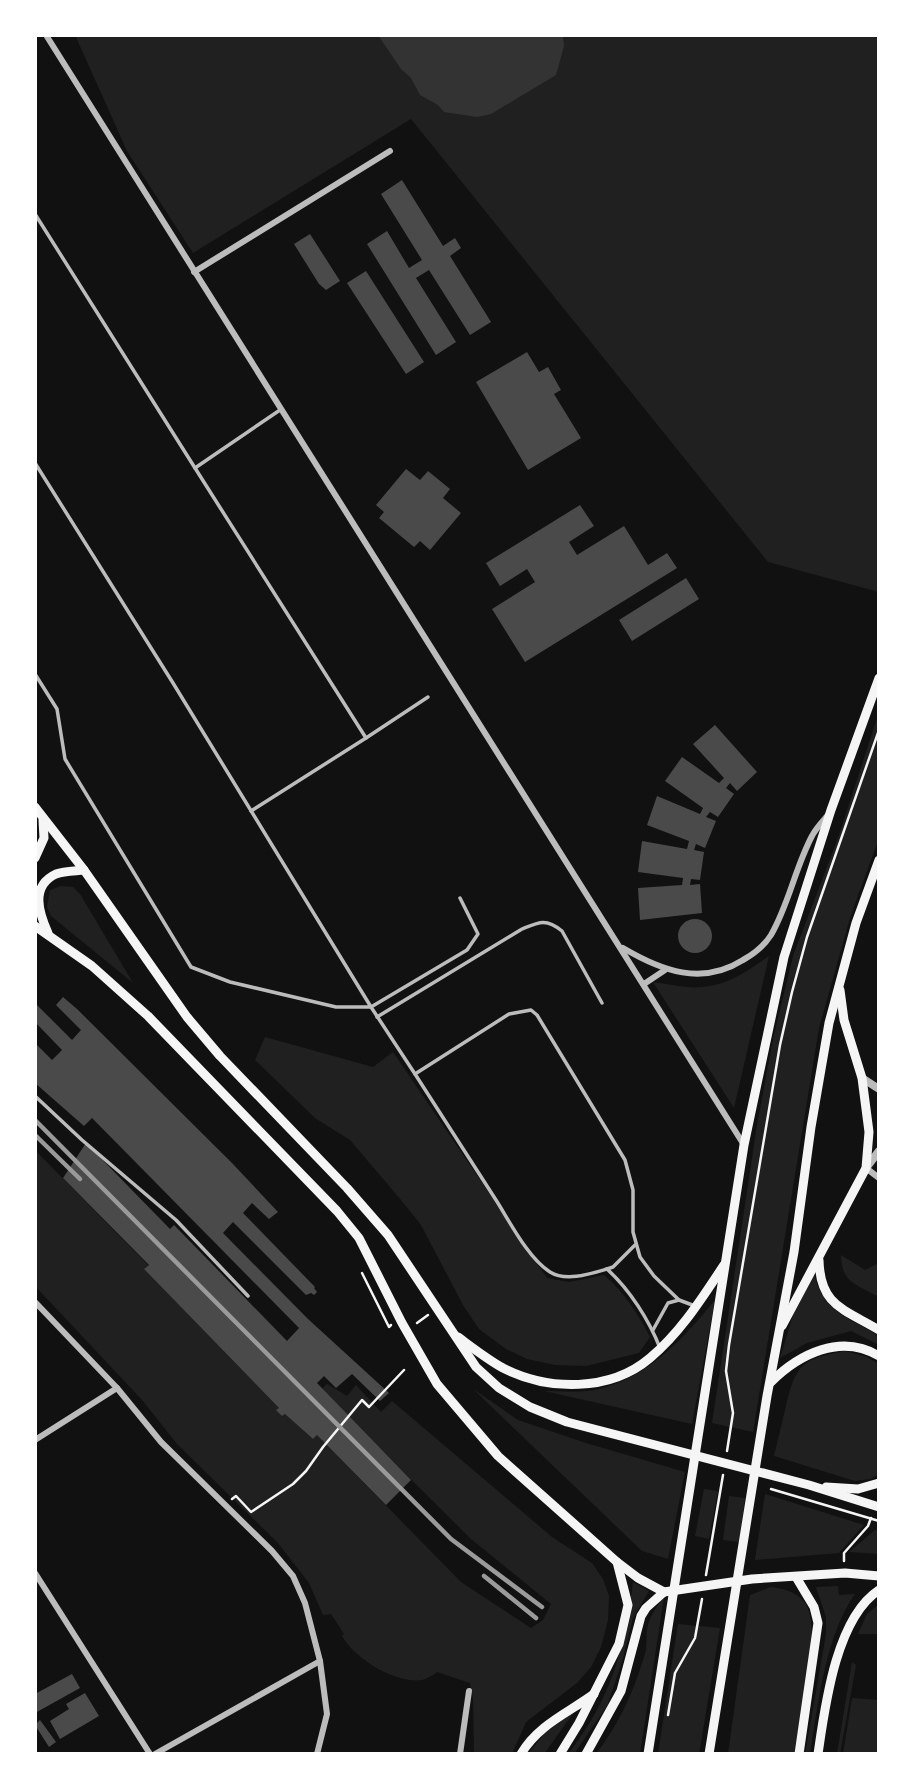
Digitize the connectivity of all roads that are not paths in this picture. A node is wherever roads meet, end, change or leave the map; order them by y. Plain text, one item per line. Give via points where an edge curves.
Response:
1 (46, 35) edge
2 (390, 151) dead end
3 (35, 214) edge
4 (194, 272) junction
5 (282, 409) junction
6 (35, 463) edge
7 (195, 468) junction
8 (35, 674) edge
9 (879, 678) edge
10 (428, 697) dead end
11 (366, 738) junction
12 (35, 807) edge
13 (831, 810) junction
14 (251, 811) junction
15 (39, 820) edge
16 (35, 858) edge
17 (879, 860) edge
18 (84, 870) junction
19 (460, 898) dead end
20 (35, 926) edge
21 (49, 934) junction
22 (621, 946) junction
23 (666, 970) junction
24 (839, 981) junction
25 (644, 984) junction
26 (602, 1003) dead end
27 (370, 1007) junction
28 (377, 1017) junction
29 (415, 1074) junction
30 (862, 1078) junction
31 (879, 1089) edge
32 (35, 1096) edge
33 (744, 1145) junction
34 (879, 1151) edge
35 (866, 1168) junction
36 (879, 1178) edge
37 (635, 1245) junction
38 (819, 1258) junction
39 (727, 1261) junction
40 (607, 1269) junction
41 (248, 1296) dead end
42 (679, 1300) junction
43 (35, 1302) edge
44 (697, 1307) junction
45 (653, 1330) junction
46 (879, 1330) edge
47 (450, 1331) junction
48 (778, 1334) junction
49 (660, 1348) junction
50 (879, 1356) edge
51 (769, 1384) junction
52 (117, 1388) junction
53 (35, 1440) edge
54 (879, 1483) edge
55 (809, 1485) junction
56 (877, 1506) edge
57 (617, 1562) junction
58 (35, 1573) edge
59 (879, 1576) edge
60 (796, 1577) junction
61 (879, 1590) edge
62 (664, 1592) junction
63 (320, 1661) junction
64 (469, 1691) dead end
65 (596, 1693) junction
66 (152, 1754) edge
67 (317, 1754) edge
68 (460, 1754) edge
69 (521, 1754) edge
70 (560, 1754) edge
71 (586, 1754) edge
72 (648, 1754) edge
73 (709, 1754) edge
74 (799, 1754) edge
75 (818, 1754) edge

1 - 4 street
2 - 4 street
3 - 7 lane
4 - 5 street
5 - 7 lane
5 - 22 street
6 - 14 lane
7 - 11 lane
8 - 27 lane via 57,709 65,759 191,967 230,982 336,1007
9 - 13 main road
10 - 11 lane
11 - 14 lane
12 - 15 main road
13 - 23 street via 813,835 780,919 755,953 718,972 695,975
13 - 33 main road via 784,957
14 - 27 lane
15 - 16 main road via 44,838
15 - 18 main road
17 - 24 main road
18 - 21 main road via 57,874 43,883 38,901
18 - 47 main road via 187,1017 388,1235
19 - 27 lane via 478,934 467,950
20 - 21 main road
21 - 57 main road via 148,1016 338,1211 359,1238 437,1384 498,1457
22 - 23 street
22 - 25 street
23 - 25 street
24 - 30 main road via 844,1020
24 - 48 main road
25 - 33 street
26 - 28 lane via 562,931 552,923 538,922
27 - 28 lane
28 - 29 lane
29 - 37 lane via 509,1014 531,1010 625,1160 633,1190
29 - 40 lane via 539,1263 552,1274 570,1277
30 - 31 street
30 - 35 main road via 869,1132
32 - 41 lane via 176,1220
33 - 39 main road
34 - 35 street
35 - 36 street
35 - 38 main road
37 - 40 lane
37 - 42 lane via 654,1276
38 - 46 main road via 819,1278 830,1300
38 - 48 main road
39 - 44 main road
39 - 72 main road
40 - 45 lane
42 - 44 lane
42 - 45 lane via 668,1303
43 - 52 street
44 - 49 main road
45 - 49 lane
47 - 49 main road via 503,1368 556,1385 616,1377 649,1360
47 - 55 main road via 476,1367 530,1407 567,1422
48 - 51 main road
50 - 51 main road via 853,1346 834,1346 799,1360
51 - 73 main road
52 - 53 street
52 - 63 street via 161,1442 293,1576
54 - 55 main road via 858,1489
55 - 56 main road
57 - 62 main road
57 - 65 main road via 628,1605 619,1644
58 - 66 street
59 - 60 main road
60 - 62 main road
60 - 74 main road via 818,1623
61 - 75 main road via 857,1610 843,1636
62 - 71 main road via 641,1616 621,1691
63 - 66 street
63 - 67 street via 327,1714
64 - 68 street
65 - 69 main road via 541,1728
65 - 70 main road

